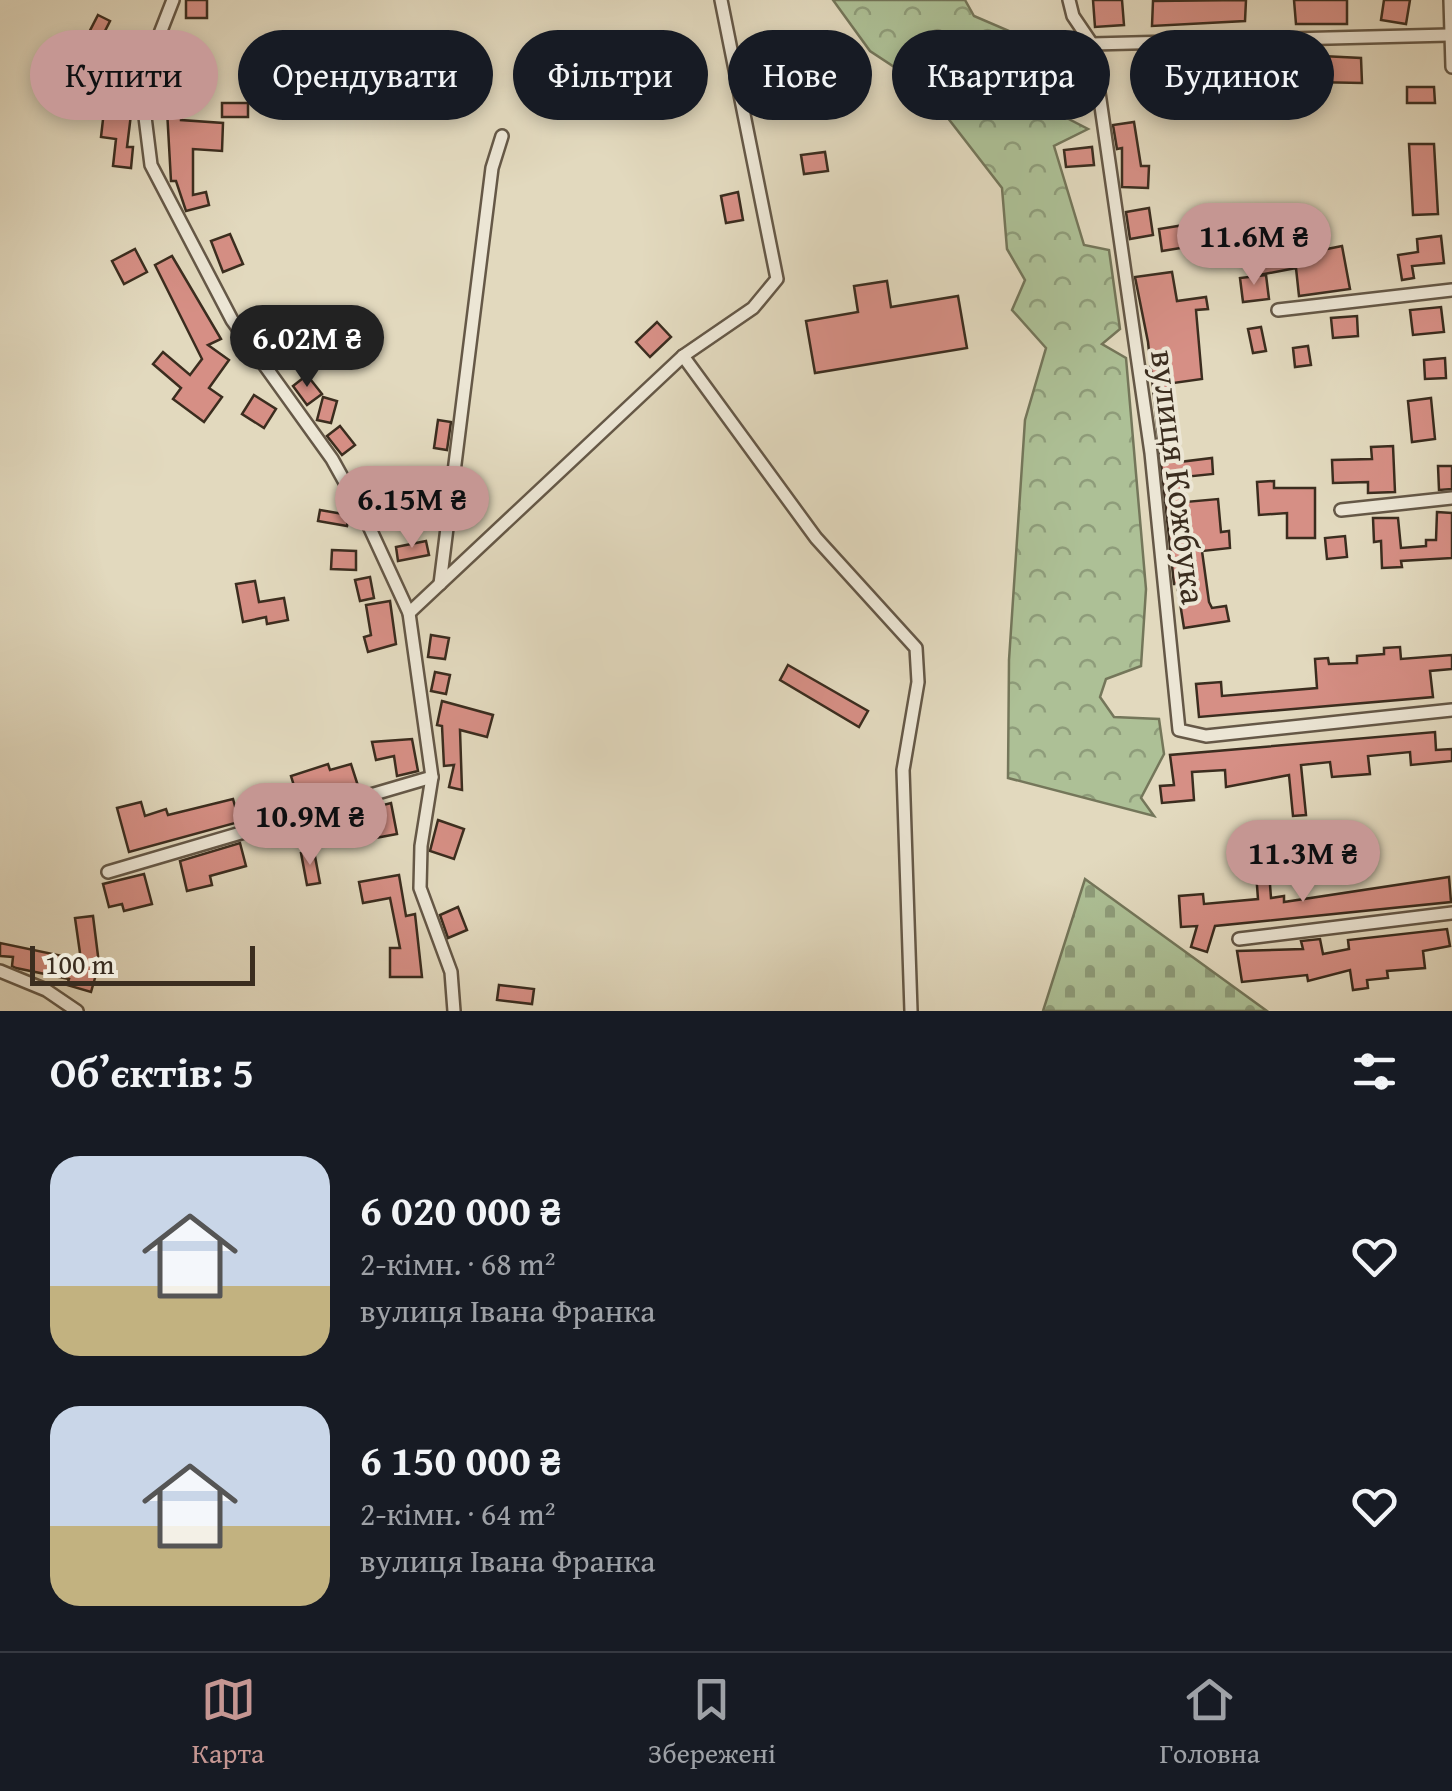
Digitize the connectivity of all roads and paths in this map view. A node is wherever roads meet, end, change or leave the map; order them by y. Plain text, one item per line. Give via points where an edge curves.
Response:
1 (173, 0) edge
2 (721, 0) edge
3 (1069, 0) edge
4 (1450, 0) edge
5 (1085, 30) edge
6 (1450, 36) junction
7 (1110, 44) edge
8 (1452, 66) edge
9 (1103, 120) edge
10 (502, 136) dead end
11 (1452, 290) edge
12 (1278, 310) dead end
13 (683, 356) junction
14 (1452, 498) edge
15 (1340, 510) dead end
16 (440, 584) junction
17 (409, 612) junction
18 (1452, 710) edge
19 (432, 777) junction
20 (108, 872) dead end
21 (1452, 912) edge
22 (1239, 939) dead end
23 (0, 972) edge
24 (77, 1011) edge
25 (454, 1011) edge
26 (911, 1011) edge

1 - 17 street via 148,76 144,109 151,165 232,320 332,459
2 - 13 street via 778,278 754,308
3 - 5 street, вулиця Кожбука
4 - 6 street
6 - 7 street
6 - 8 street
9 - 18 street, вулиця Кожбука via 1151,452 1179,730 1206,736
10 - 16 street via 492,168
11 - 12 street
13 - 16 street
13 - 26 street via 816,538 916,648 918,682 904,770
14 - 15 street
16 - 17 street
17 - 19 street
19 - 20 street
19 - 25 street via 420,888 451,972
21 - 22 street
23 - 24 street

